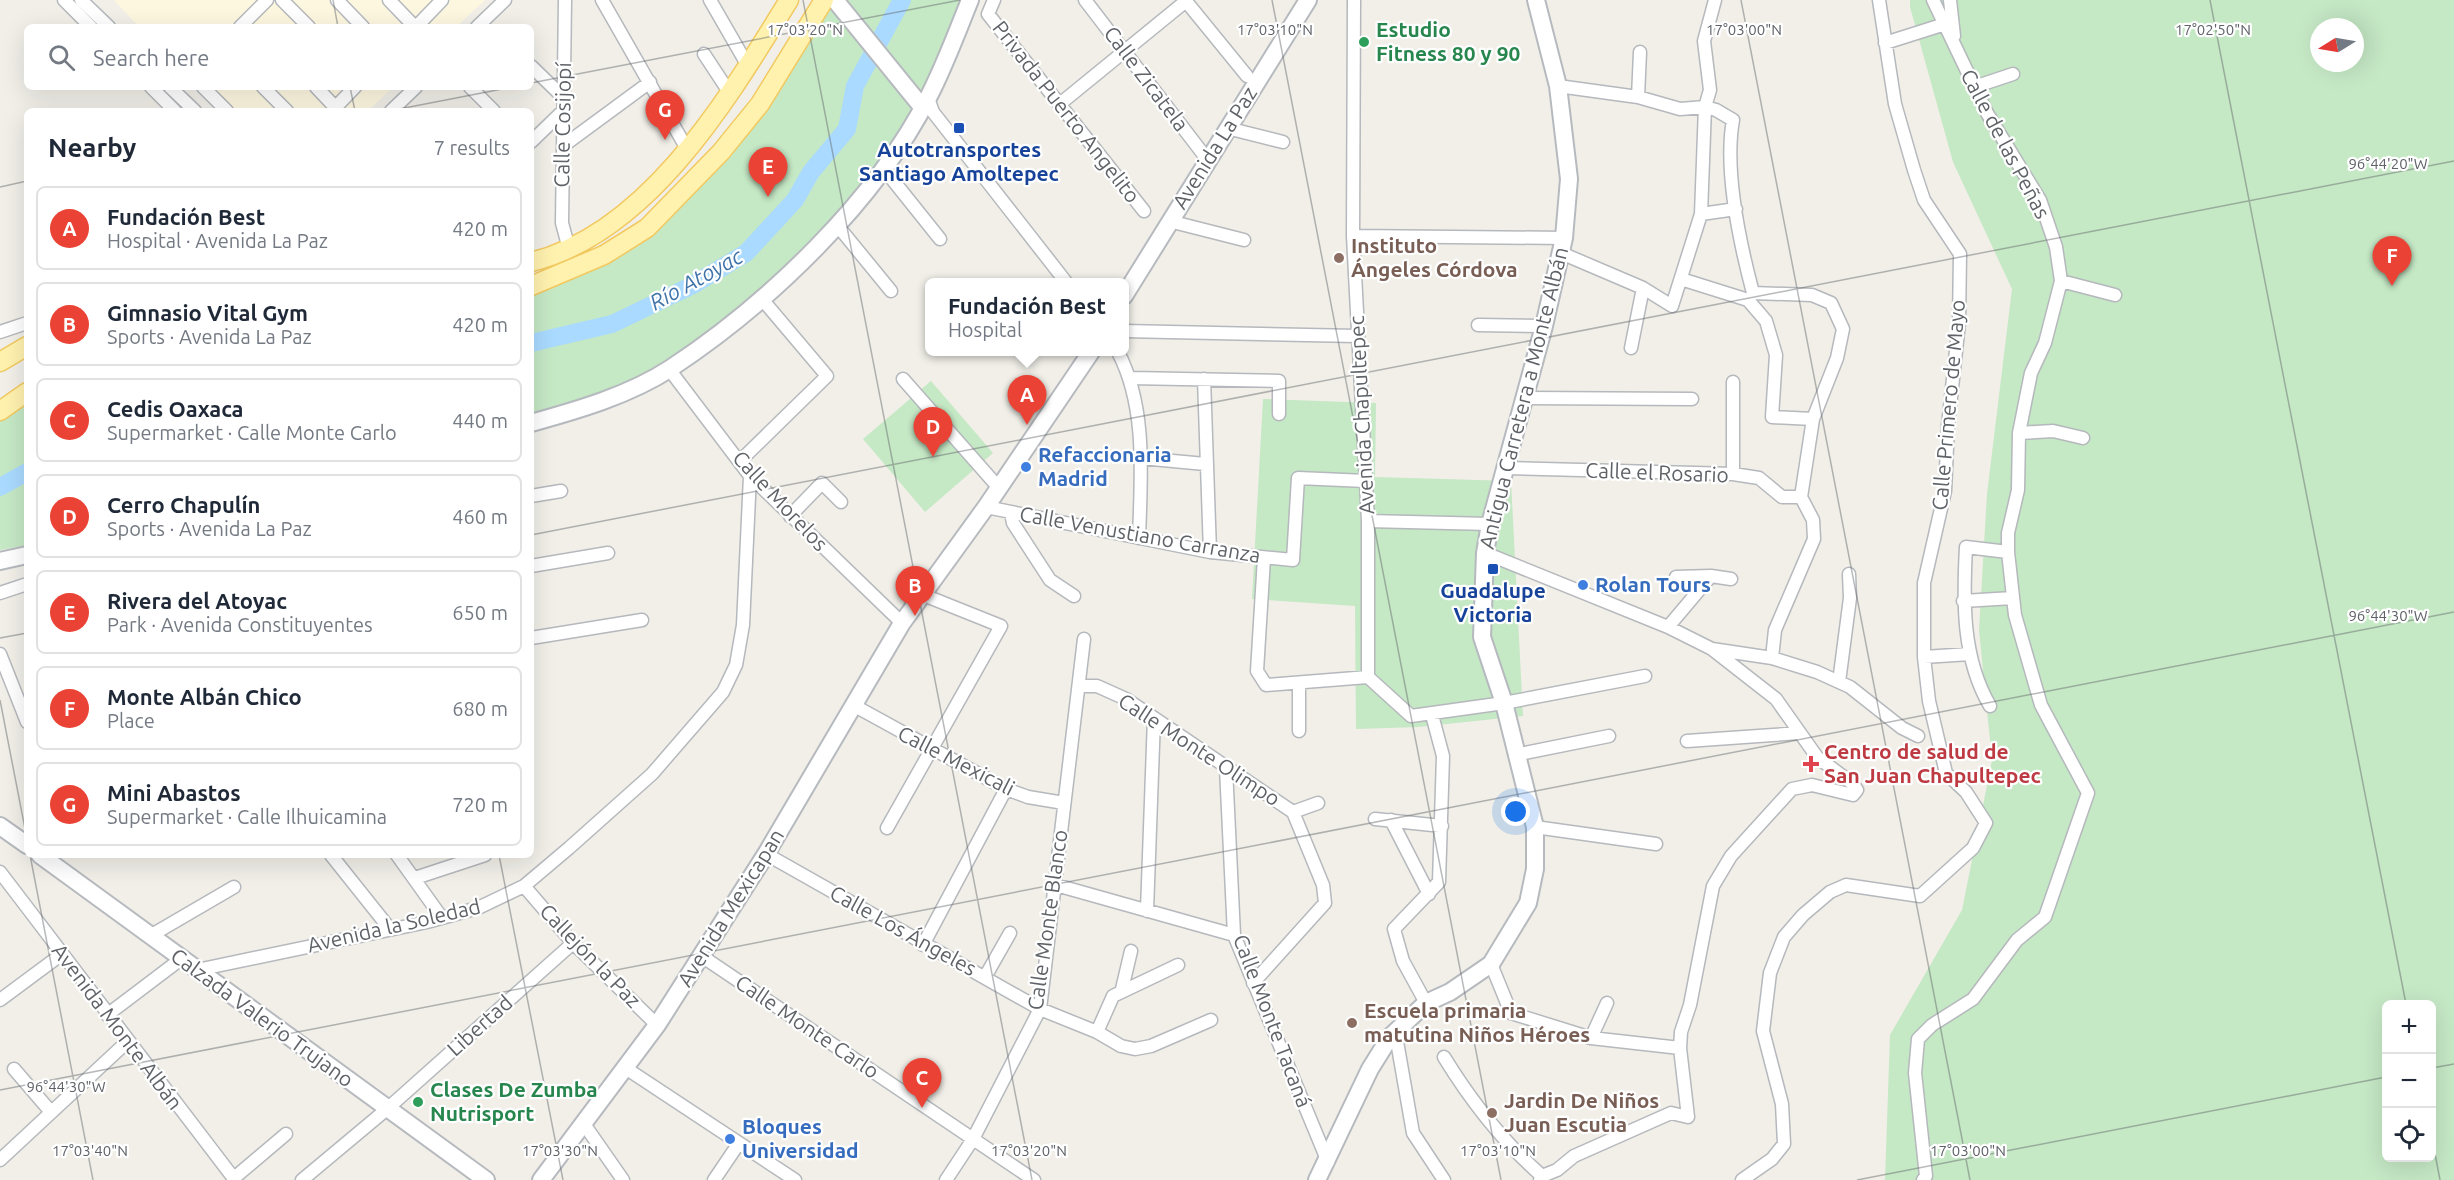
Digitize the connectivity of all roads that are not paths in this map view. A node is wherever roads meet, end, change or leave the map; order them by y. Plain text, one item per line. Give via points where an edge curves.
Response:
1 (64, 0) edge
2 (81, 0) edge
3 (267, 0) edge
4 (282, 0) edge
5 (337, 0) edge
6 (389, 0) edge
7 (442, 0) edge
8 (505, 0) edge
9 (566, 0) edge
10 (602, 0) edge
11 (710, 0) edge
12 (789, 0) edge
13 (824, 0) edge
14 (835, 0) edge
15 (848, 0) edge
16 (970, 0) edge
17 (994, 0) edge
18 (1085, 0) edge
19 (1186, 0) edge
20 (1308, 0) edge
21 (1354, 0) edge
22 (1536, 0) edge
23 (1715, 0) edge
24 (1879, 0) edge
25 (1933, 0) edge
26 (1950, 0) edge
27 (250, 17) junction
28 (88, 24) edge
29 (106, 24) edge
30 (243, 24) edge
31 (256, 24) edge
32 (306, 24) edge
33 (360, 24) edge
34 (413, 24) edge
35 (419, 24) edge
36 (485, 24) edge
37 (1944, 24) junction
38 (1885, 43) junction
39 (1956, 49) junction
40 (1125, 50) junction
41 (1640, 52) dead end
42 (704, 54) dead end
43 (748, 66) junction
44 (534, 69) edge
45 (2008, 75) dead end
46 (1247, 76) dead end
47 (650, 82) junction
48 (1558, 86) junction
49 (1974, 87) junction
50 (914, 88) junction
51 (154, 90) edge
52 (177, 90) edge
53 (178, 90) edge
54 (206, 90) edge
55 (267, 90) edge
56 (318, 90) edge
57 (352, 90) edge
58 (414, 90) edge
59 (473, 90) edge
60 (731, 95) junction
61 (1638, 97) junction
62 (1061, 103) junction
63 (564, 104) junction
64 (928, 106) junction
65 (171, 107) edge
66 (1705, 107) junction
67 (193, 108) edge
68 (224, 108) edge
69 (284, 108) edge
70 (332, 108) edge
71 (334, 108) edge
72 (400, 108) edge
73 (491, 108) edge
74 (1227, 128) junction
75 (534, 139) edge
76 (1283, 142) dead end
77 (563, 146) junction
78 (687, 149) junction
79 (1207, 159) junction
80 (884, 169) junction
81 (1736, 209) junction
82 (1144, 211) dead end
83 (1701, 214) junction
84 (1169, 220) junction
85 (837, 225) junction
86 (1353, 236) junction
87 (940, 239) dead end
88 (1244, 240) dead end
89 (1562, 246) junction
90 (569, 249) junction
91 (534, 261) edge
92 (1063, 278) edge
93 (1681, 279) junction
94 (2061, 281) junction
95 (534, 285) edge
96 (1643, 288) junction
97 (1129, 289) edge
98 (891, 291) dead end
99 (2115, 295) dead end
100 (1750, 297) junction
101 (762, 299) junction
102 (24, 324) edge
103 (1478, 325) dead end
104 (1544, 326) junction
105 (1129, 331) edge
106 (0, 332) edge
107 (1358, 336) junction
108 (24, 348) edge
109 (1630, 348) dead end
110 (1088, 356) edge
111 (1120, 356) edge
112 (0, 362) edge
113 (669, 369) junction
114 (1131, 378) junction
115 (903, 379) dead end
116 (1204, 379) junction
117 (1733, 382) dead end
118 (24, 394) edge
119 (1526, 398) junction
120 (1692, 399) dead end
121 (0, 411) edge
122 (1279, 414) dead end
123 (1813, 419) junction
124 (534, 422) edge
125 (2019, 433) junction
126 (2083, 438) dead end
127 (1141, 458) junction
128 (740, 461) junction
129 (1205, 464) junction
130 (1507, 468) junction
131 (1733, 474) junction
132 (750, 476) junction
133 (1366, 481) junction
134 (999, 488) junction
135 (555, 492) dead end
136 (534, 496) edge
137 (1801, 496) junction
138 (842, 502) dead end
139 (986, 507) junction
140 (1011, 513) junction
141 (790, 516) junction
142 (1368, 521) junction
143 (1490, 524) junction
144 (1139, 538) junction
145 (1210, 552) junction
146 (2008, 552) junction
147 (608, 553) dead end
148 (1485, 553) junction
149 (24, 556) edge
150 (1264, 558) junction
151 (0, 561) edge
152 (534, 565) edge
153 (1849, 574) dead end
154 (1711, 576) junction
155 (1676, 578) dead end
156 (1731, 579) dead end
157 (24, 585) edge
158 (0, 593) edge
159 (921, 594) junction
160 (1074, 596) dead end
161 (2013, 598) junction
162 (1964, 601) junction
163 (642, 620) dead end
164 (902, 623) junction
165 (1668, 627) junction
166 (534, 638) edge
167 (1084, 639) dead end
168 (1712, 649) junction
169 (0, 654) edge
170 (1970, 654) junction
171 (1924, 657) junction
172 (1772, 658) junction
173 (1645, 676) dead end
174 (1368, 677) junction
175 (1839, 682) junction
176 (1299, 684) junction
177 (1080, 686) junction
178 (1504, 704) junction
179 (853, 705) junction
180 (1990, 706) dead end
181 (24, 714) edge
182 (1432, 715) junction
183 (1154, 718) junction
184 (1299, 731) dead end
185 (1800, 733) junction
186 (1609, 736) dead end
187 (1918, 736) dead end
188 (1687, 741) dead end
189 (932, 749) junction
190 (1515, 755) junction
191 (1226, 768) junction
192 (1006, 789) junction
193 (1064, 803) junction
194 (1318, 803) dead end
195 (1293, 812) junction
196 (1375, 819) dead end
197 (1391, 820) junction
198 (0, 826) edge
199 (1442, 826) junction
200 (1534, 827) junction
201 (887, 828) dead end
202 (24, 843) edge
203 (1656, 844) dead end
204 (766, 854) junction
205 (45, 858) edge
206 (333, 858) edge
207 (399, 858) edge
208 (476, 858) edge
209 (0, 872) edge
210 (415, 878) junction
211 (1056, 885) junction
212 (524, 886) junction
213 (234, 887) dead end
214 (1429, 894) junction
215 (1147, 911) junction
216 (442, 918) junction
217 (390, 929) junction
218 (1010, 933) dead end
219 (1234, 935) junction
220 (150, 936) junction
221 (573, 943) junction
222 (923, 945) junction
223 (1131, 951) dead end
224 (62, 954) junction
225 (700, 955) junction
226 (181, 959) junction
227 (1491, 964) junction
228 (1178, 965) dead end
229 (197, 970) junction
230 (985, 977) junction
231 (1253, 982) junction
232 (1122, 989) junction
233 (0, 1000) edge
234 (1426, 1003) junction
235 (1606, 1003) dead end
236 (1040, 1009) junction
237 (107, 1015) junction
238 (1211, 1020) dead end
239 (657, 1025) junction
240 (1395, 1030) junction
241 (1097, 1032) junction
242 (1591, 1038) junction
243 (128, 1041) junction
244 (1680, 1048) junction
245 (1444, 1057) dead end
246 (14, 1069) dead end
247 (627, 1069) junction
248 (387, 1109) junction
249 (51, 1112) junction
250 (584, 1124) junction
251 (286, 1134) dead end
252 (972, 1139) junction
253 (740, 1143) junction
254 (0, 1160) edge
255 (1328, 1162) junction
256 (1541, 1178) edge
257 (1924, 1178) edge
258 (234, 1179) edge
259 (302, 1180) edge
260 (486, 1180) edge
261 (540, 1180) edge
262 (623, 1180) edge
263 (714, 1180) edge
264 (795, 1180) edge
265 (946, 1180) edge
266 (1034, 1180) edge
267 (1317, 1180) edge
268 (1444, 1180) edge
269 (1742, 1180) edge

1 - 28 street
2 - 29 street
3 - 27 street
4 - 32 street
5 - 33 street
6 - 34 street
7 - 35 street
8 - 36 street
9 - 63 street, Calle Cosijopí
10 - 47 street
11 - 43 street
12 - 43 main road
13 - 95 main road via 760,104 714,160 647,228 604,255
14 - 50 street
15 - 50 street
16 - 64 street
17 - 62 street, Privada Puerto Angelito via 988,14
18 - 40 street, Calle Zicatela
19 - 40 street
19 - 46 street
20 - 74 street, Avenida La Paz
21 - 86 street, Avenida Chapultepec
22 - 48 street, Antigua Carretera a Monte Albán
23 - 66 street via 1704,41 1710,90
24 - 38 street, Calle Primero de Mayo
25 - 37 street, Calle de las Peñas
26 - 39 street
27 - 30 street
27 - 31 street
37 - 38 street
37 - 39 street, Calle de las Peñas
38 - 171 street, Calle Primero de Mayo via 1895,104 1924,200 1960,254 1959,323 1945,491 1924,583
39 - 49 street, Calle de las Peñas
40 - 62 street
40 - 79 street, Calle Zicatela
41 - 61 street
42 - 60 street
43 - 60 main road
44 - 63 street
45 - 49 street
47 - 77 street
47 - 78 street
48 - 61 street
48 - 89 street, Antigua Carretera a Monte Albán via 1569,179
49 - 94 street, Calle de las Peñas via 2040,200 2056,247
50 - 64 street
51 - 65 street
52 - 65 street
53 - 67 street
54 - 68 street
55 - 69 street
56 - 70 street
57 - 71 street
58 - 72 street
59 - 73 street
60 - 78 main road
61 - 66 street via 1680,109
62 - 82 street, Privada Puerto Angelito
63 - 75 street
63 - 77 street, Calle Cosijopí
64 - 80 street
64 - 92 street
66 - 81 street via 1733,120
66 - 83 street
74 - 76 street
74 - 79 street, Avenida La Paz
77 - 90 street, Calle Cosijopí via 562,223
78 - 90 main road via 638,205
79 - 84 street, Avenida La Paz
80 - 85 street
80 - 87 street
81 - 83 street
81 - 100 street
83 - 93 street
84 - 88 street
84 - 97 street, Avenida La Paz
85 - 98 street
85 - 101 street
86 - 89 street
86 - 107 street, Avenida Chapultepec
89 - 96 street
89 - 104 street, Antigua Carretera a Monte Albán
90 - 91 main road
93 - 96 street via 1672,306
93 - 100 street
94 - 99 street
94 - 125 street, Calle de las Peñas via 2045,343 2031,373
96 - 109 street
100 - 123 street via 1766,321 1776,355 1772,417
100 - 123 street via 1812,295 1832,303 1838,314 1843,329 1837,358
101 - 113 street
101 - 128 street via 827,376
102 - 106 street
103 - 104 street
104 - 119 street, Antigua Carretera a Monte Albán
105 - 107 street
107 - 133 street, Avenida Chapultepec
108 - 112 main road
110 - 134 street
111 - 114 street
113 - 124 street via 605,400
113 - 128 street, Calle Morelos
114 - 116 street
114 - 127 street
115 - 134 street
116 - 122 street via 1279,381
116 - 129 street
117 - 131 street
118 - 121 main road
119 - 120 street
119 - 130 street, Antigua Carretera a Monte Albán
123 - 137 street
125 - 126 street via 2053,431
125 - 146 street, Calle de las Peñas via 2018,490 2008,533
127 - 129 street
127 - 144 street
128 - 132 street, Calle Morelos
129 - 145 street
130 - 131 street, Calle el Rosario
130 - 143 street, Antigua Carretera a Monte Albán
131 - 137 street, Calle el Rosario via 1759,478 1782,497
132 - 141 street, Calle Morelos
132 - 212 street, Avenida la Soledad via 743,625 736,665 723,692 652,774
133 - 142 street, Avenida Chapultepec
133 - 150 street, Calle Venustiano Carranza via 1298,478 1293,560
134 - 139 street
135 - 136 street
137 - 172 street via 1813,520 1814,539 1775,630
138 - 141 street via 822,483
139 - 140 street, Calle Venustiano Carranza
139 - 159 street
140 - 144 street, Calle Venustiano Carranza
140 - 160 street via 1013,523 1050,580
141 - 164 street, Calle Morelos
142 - 143 street
142 - 174 street, Avenida Chapultepec
143 - 148 street, Antigua Carretera a Monte Albán
144 - 145 street, Calle Venustiano Carranza
145 - 150 street, Calle Venustiano Carranza
146 - 161 street, Calle de las Peñas
146 - 162 street via 1966,547
147 - 152 street
148 - 165 street
148 - 178 street, Antigua Carretera a Monte Albán via 1482,637
149 - 151 street
150 - 176 street via 1257,671 1266,685
153 - 175 street via 1851,598
154 - 155 street
154 - 156 street
154 - 165 street
157 - 158 street
159 - 164 street
159 - 189 street via 1001,626
161 - 162 street
161 - 257 street, Calle de las Peñas via 2041,705 2088,793 2045,917 2017,940 1973,999 1932,1025 1918,1039 1915,1073
162 - 170 street
163 - 166 street
164 - 179 street, Avenida Mexicapan
165 - 168 street
167 - 177 street, Calle Monte Blanco
168 - 172 street
168 - 185 street via 1776,699
169 - 181 street
170 - 171 street
170 - 180 street via 1977,684
171 - 269 street, Calle Primero de Mayo via 1929,701 1946,773 1966,792 1986,823 1972,848 1920,896 1846,885 1830,892 1784,937 1770,973 1763,1031 1782,1104 1784,1144 1772,1159
172 - 175 street
173 - 178 street
174 - 176 street
174 - 182 street via 1411,716
175 - 187 street
176 - 184 street
177 - 183 street, Calle Monte Olimpo via 1097,687 1126,699
177 - 193 street, Calle Monte Blanco
178 - 182 street
178 - 190 street, Antigua Carretera a Monte Albán
179 - 189 street, Calle Mexicali
179 - 204 street, Avenida Mexicapan
182 - 199 street via 1443,756
183 - 191 street, Calle Monte Olimpo
183 - 215 street
185 - 188 street
185 - 244 street via 1817,757 1857,790 1847,795 1812,785 1792,789 1731,856 1713,886
186 - 190 street
189 - 192 street, Calle Mexicali
189 - 201 street
190 - 200 street, Antigua Carretera a Monte Albán
191 - 195 street, Calle Monte Olimpo
191 - 219 street, Calle Monte Tacaná
192 - 193 street, Calle Mexicali
192 - 222 street
193 - 211 street, Calle Monte Blanco
194 - 195 street
195 - 231 street, Calle Monte Olimpo via 1323,885 1325,903
196 - 197 street
197 - 199 street
197 - 214 street
198 - 202 street, Calzada Valerio Trujano
199 - 214 street via 1439,882
200 - 203 street
200 - 227 street, Antigua Carretera a Monte Albán via 1535,869 1528,903
204 - 222 street, Calle Los Ángeles
204 - 225 street, Avenida Mexicapan
205 - 220 street, Calzada Valerio Trujano
206 - 217 street
207 - 210 street
208 - 210 street
209 - 224 street, Avenida Monte Albán
210 - 216 street
211 - 215 street
211 - 236 street, Calle Monte Blanco
212 - 216 street, Avenida la Soledad via 496,901
212 - 221 street, Callejón la Paz
213 - 220 street
214 - 234 street via 1394,929 1403,961
215 - 219 street
216 - 217 street, Avenida la Soledad
217 - 229 street, Avenida la Soledad
218 - 230 street
219 - 231 street, Calle Monte Tacaná
220 - 226 street, Calzada Valerio Trujano
221 - 239 street, Callejón la Paz
221 - 248 street, Libertad
222 - 230 street, Calle Los Ángeles
223 - 232 street
224 - 233 street
224 - 237 street, Avenida Monte Albán
225 - 239 street, Avenida Mexicapan
225 - 252 street, Calle Monte Carlo
226 - 229 street, Calzada Valerio Trujano
226 - 237 street
227 - 234 street, Antigua Carretera a Monte Albán
227 - 242 street via 1511,1013
228 - 232 street
229 - 248 street, Calzada Valerio Trujano
230 - 236 street, Calle Los Ángeles
231 - 255 street, Calle Monte Tacaná
232 - 241 street via 1113,996
234 - 240 street, Antigua Carretera a Monte Albán
235 - 242 street
236 - 241 street, Calle Los Ángeles
236 - 252 street, Calle Monte Blanco
237 - 243 street, Avenida Monte Albán
238 - 241 street, Calle Los Ángeles via 1135,1049
239 - 247 street, Avenida Mexicapan
240 - 255 street, Antigua Carretera a Monte Albán via 1370,1070
240 - 268 street via 1413,1134
242 - 244 street
243 - 249 street
243 - 258 street, Avenida Monte Albán
244 - 256 street via 1688,1117 1671,1113 1574,1156
245 - 256 street via 1474,1102
246 - 249 street
247 - 250 street, Avenida Mexicapan
247 - 253 street
248 - 259 street, Libertad
248 - 260 street, Calzada Valerio Trujano
249 - 254 street
250 - 261 street, Avenida Mexicapan
250 - 262 street
251 - 258 street
252 - 265 street, Calle Monte Blanco
252 - 266 street, Calle Monte Carlo
253 - 263 street
253 - 264 street
255 - 267 street, Antigua Carretera a Monte Albán

